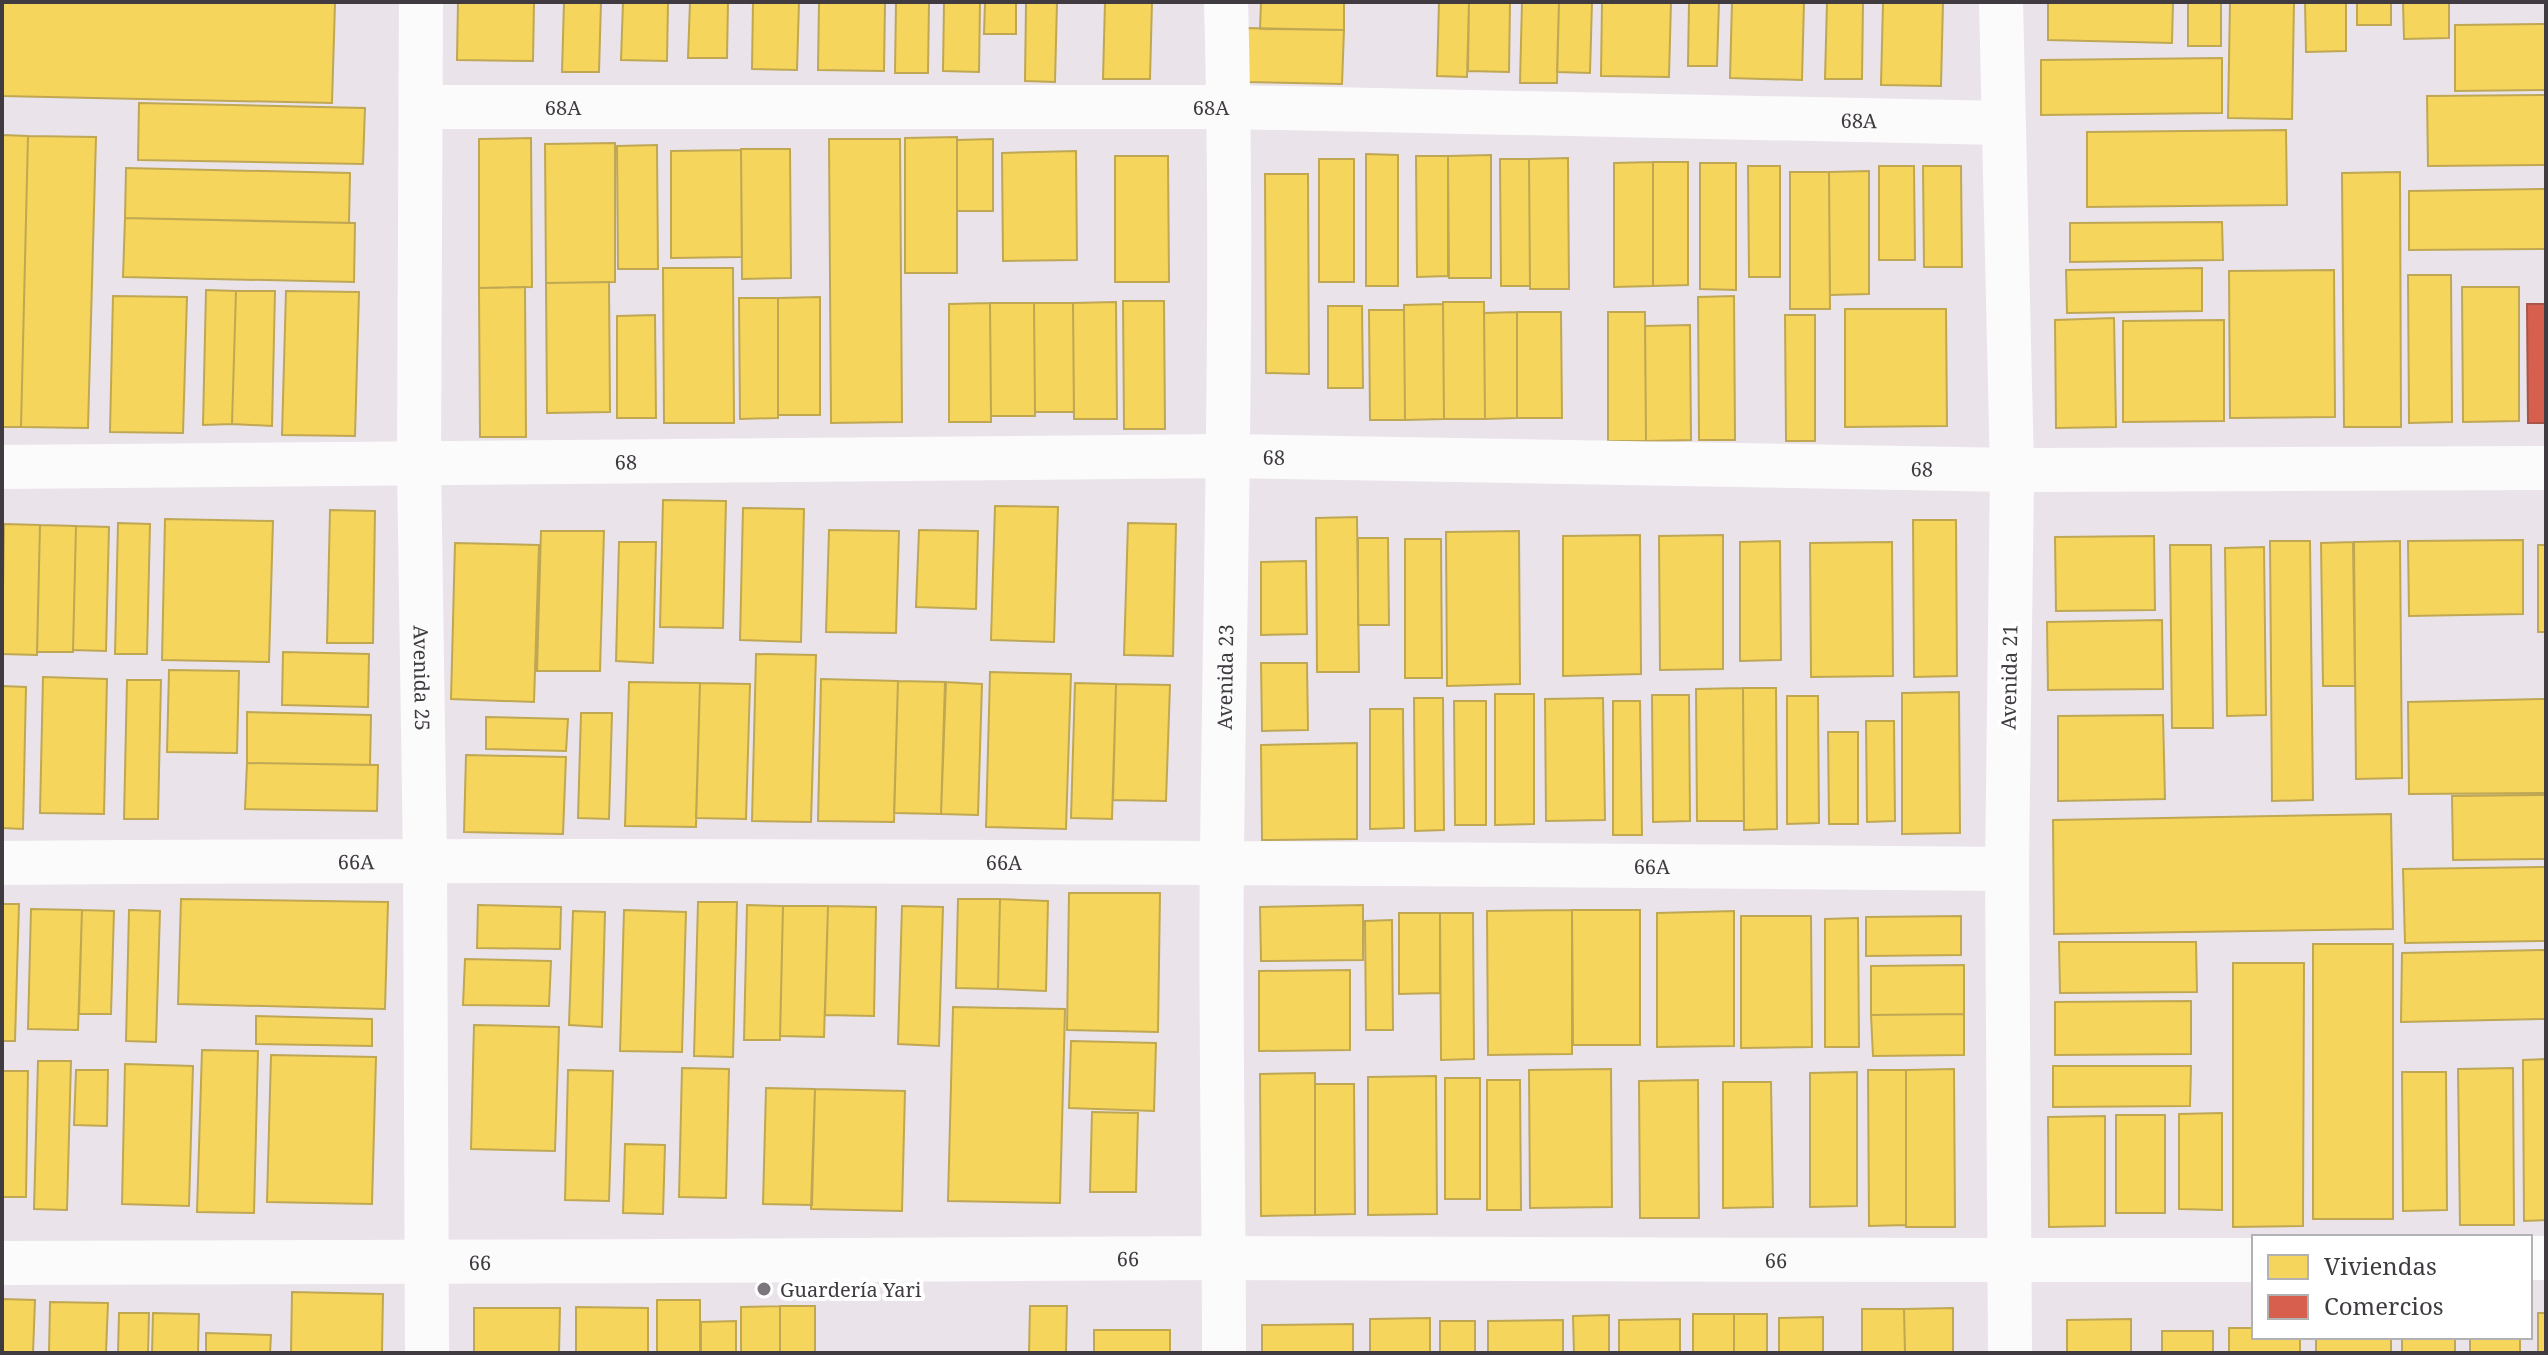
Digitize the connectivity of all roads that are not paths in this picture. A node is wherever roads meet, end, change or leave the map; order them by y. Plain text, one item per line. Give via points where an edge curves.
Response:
1 (421, 2) edge
2 (1226, 2) edge
3 (2001, 2) edge
4 (421, 107) junction
5 (1229, 107) junction
6 (2002, 123) junction
7 (1228, 456) junction
8 (419, 463) junction
9 (2, 467) edge
10 (2546, 468) edge
11 (2012, 470) junction
12 (425, 860) junction
13 (1222, 862) junction
14 (2, 863) edge
15 (2007, 869) junction
16 (1224, 1258) junction
17 (2252, 1260) edge
18 (2010, 1261) junction
19 (2, 1263) edge
20 (426, 1264) junction
21 (427, 1353) edge
22 (1224, 1353) edge
23 (2010, 1353) edge

1 - 4 street, Avenida 25
2 - 5 street, Avenida 23
3 - 6 street, Avenida 21
4 - 5 street, 68A
4 - 8 street, Avenida 25
5 - 6 street, 68A
5 - 7 street, Avenida 23
6 - 11 street, Avenida 21
7 - 8 street, 68
7 - 11 street, 68
7 - 13 street, Avenida 23
8 - 9 street, 68
8 - 12 street, Avenida 25
10 - 11 street, 68
11 - 15 street, Avenida 21
12 - 13 street, 66A
12 - 14 street, 66A
12 - 20 street, Avenida 25
13 - 15 street, 66A
13 - 16 street, Avenida 23
15 - 18 street, Avenida 21
16 - 18 street, 66
16 - 20 street, 66
16 - 22 street, Avenida 23
17 - 18 street, 66
18 - 23 street, Avenida 21
19 - 20 street, 66
20 - 21 street, Avenida 25

